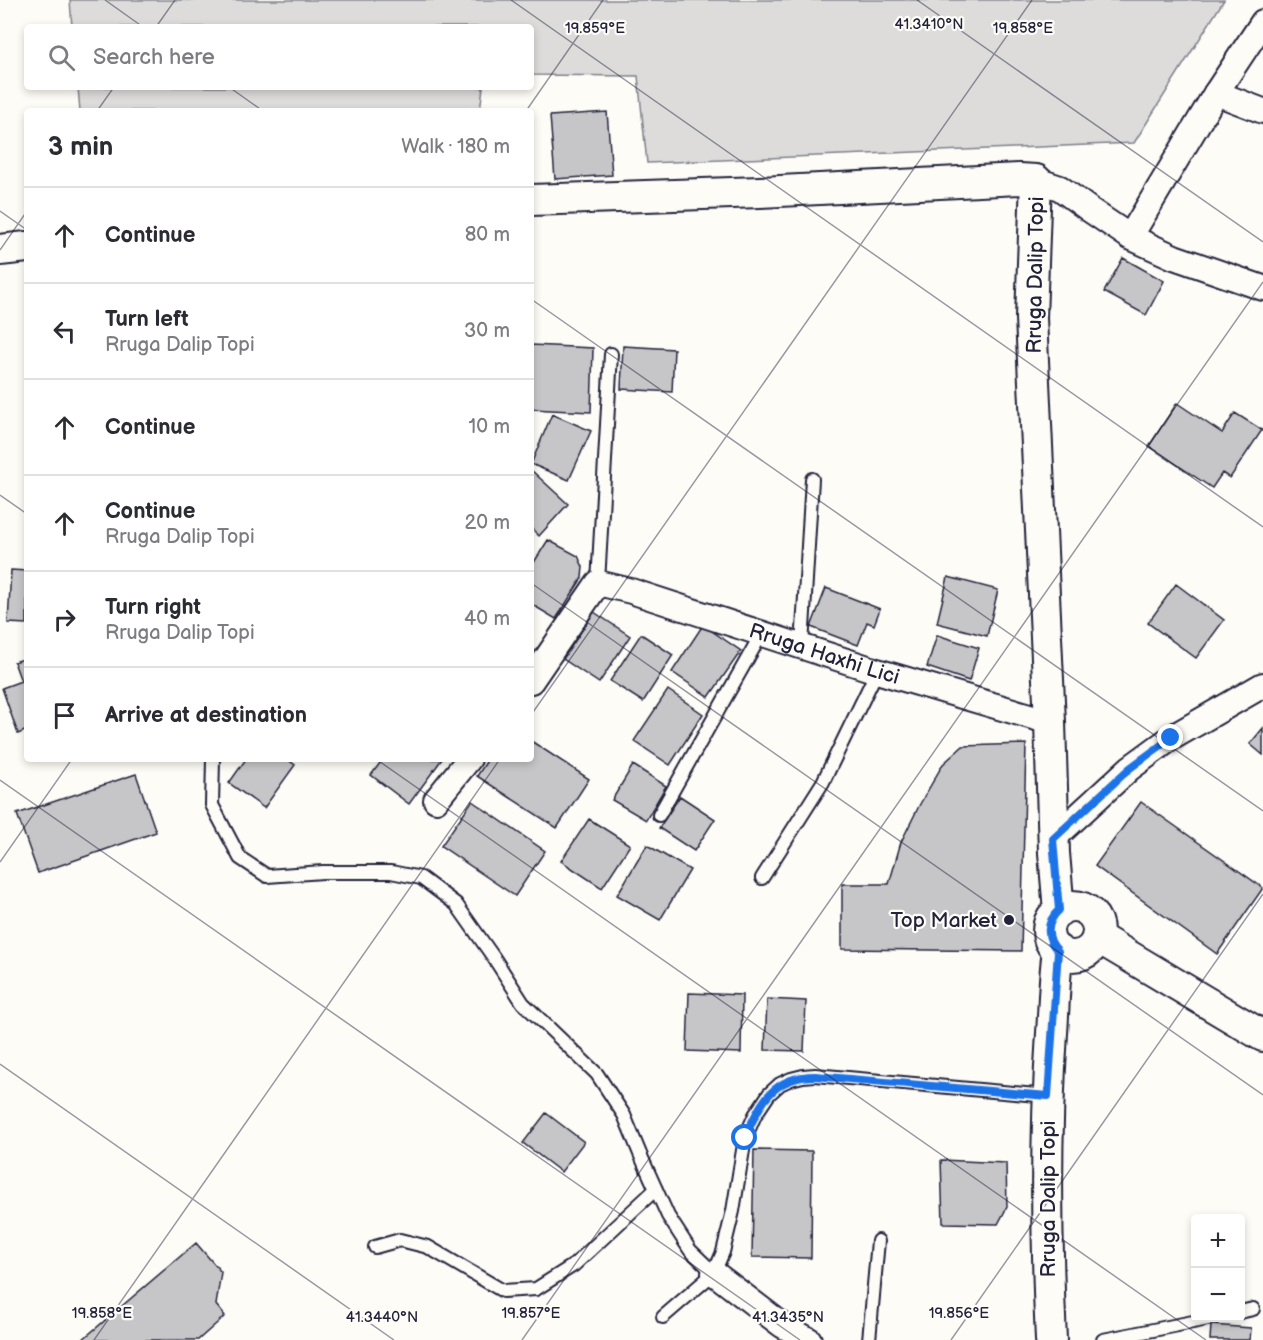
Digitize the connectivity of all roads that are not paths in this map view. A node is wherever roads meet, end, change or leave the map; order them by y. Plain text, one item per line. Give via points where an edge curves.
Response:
1 (1263, 22) edge
2 (1216, 93) junction
3 (1263, 111) edge
4 (1036, 180) junction
5 (534, 200) edge
6 (1130, 237) junction
7 (24, 247) edge
8 (0, 250) edge
9 (1263, 288) edge
10 (611, 354) dead end
11 (812, 479) dead end
12 (598, 583) junction
13 (762, 633) junction
14 (802, 646) junction
15 (877, 671) junction
16 (534, 677) edge
17 (1263, 684) edge
18 (1050, 722) junction
19 (213, 762) edge
20 (467, 762) edge
21 (436, 800) dead end
22 (659, 815) dead end
23 (1053, 839) junction
24 (762, 878) dead end
25 (1059, 910) junction
26 (1097, 938) junction
27 (1058, 951) junction
28 (1263, 1036) edge
29 (1048, 1096) junction
30 (656, 1189) junction
31 (878, 1241) dead end
32 (375, 1247) dead end
33 (714, 1274) junction
34 (663, 1317) dead end
35 (1191, 1322) edge
36 (809, 1340) edge
37 (869, 1340) edge
38 (1051, 1340) edge
39 (1103, 1340) edge

1 - 2 street
2 - 3 street
2 - 6 street
4 - 5 street, Rruga Dalip Topi
4 - 6 street via 1060,188
4 - 18 street, Rruga Dalip Topi via 1031,318
6 - 9 street
7 - 8 street
10 - 12 lane
11 - 14 lane
12 - 13 street, Rruga Haxhi Lici
12 - 16 street
13 - 14 street, Rruga Haxhi Lici
13 - 22 lane
14 - 15 street, Rruga Haxhi Lici
15 - 18 street, Rruga Haxhi Lici
15 - 24 lane via 823,783
17 - 23 street via 1138,762
18 - 23 street, Rruga Dalip Topi
19 - 30 lane via 212,805 240,858 267,876 392,872 421,878 456,904 523,1003 597,1074 624,1114
20 - 21 street
23 - 25 street, Rruga Dalip Topi
25 - 26 street via 1077,907 1089,913 1096,924
25 - 27 street via 1048,928 1050,941
26 - 27 street via 1084,953 1071,956
26 - 28 street
27 - 29 street, Rruga Dalip Topi
29 - 33 lane via 815,1076 780,1084 755,1115 745,1138 734,1211
29 - 38 street, Rruga Dalip Topi
30 - 32 lane via 574,1265 536,1289 503,1291 428,1247 400,1240
30 - 33 lane via 690,1250
31 - 37 lane
33 - 34 lane
33 - 36 street via 782,1325
35 - 39 lane

